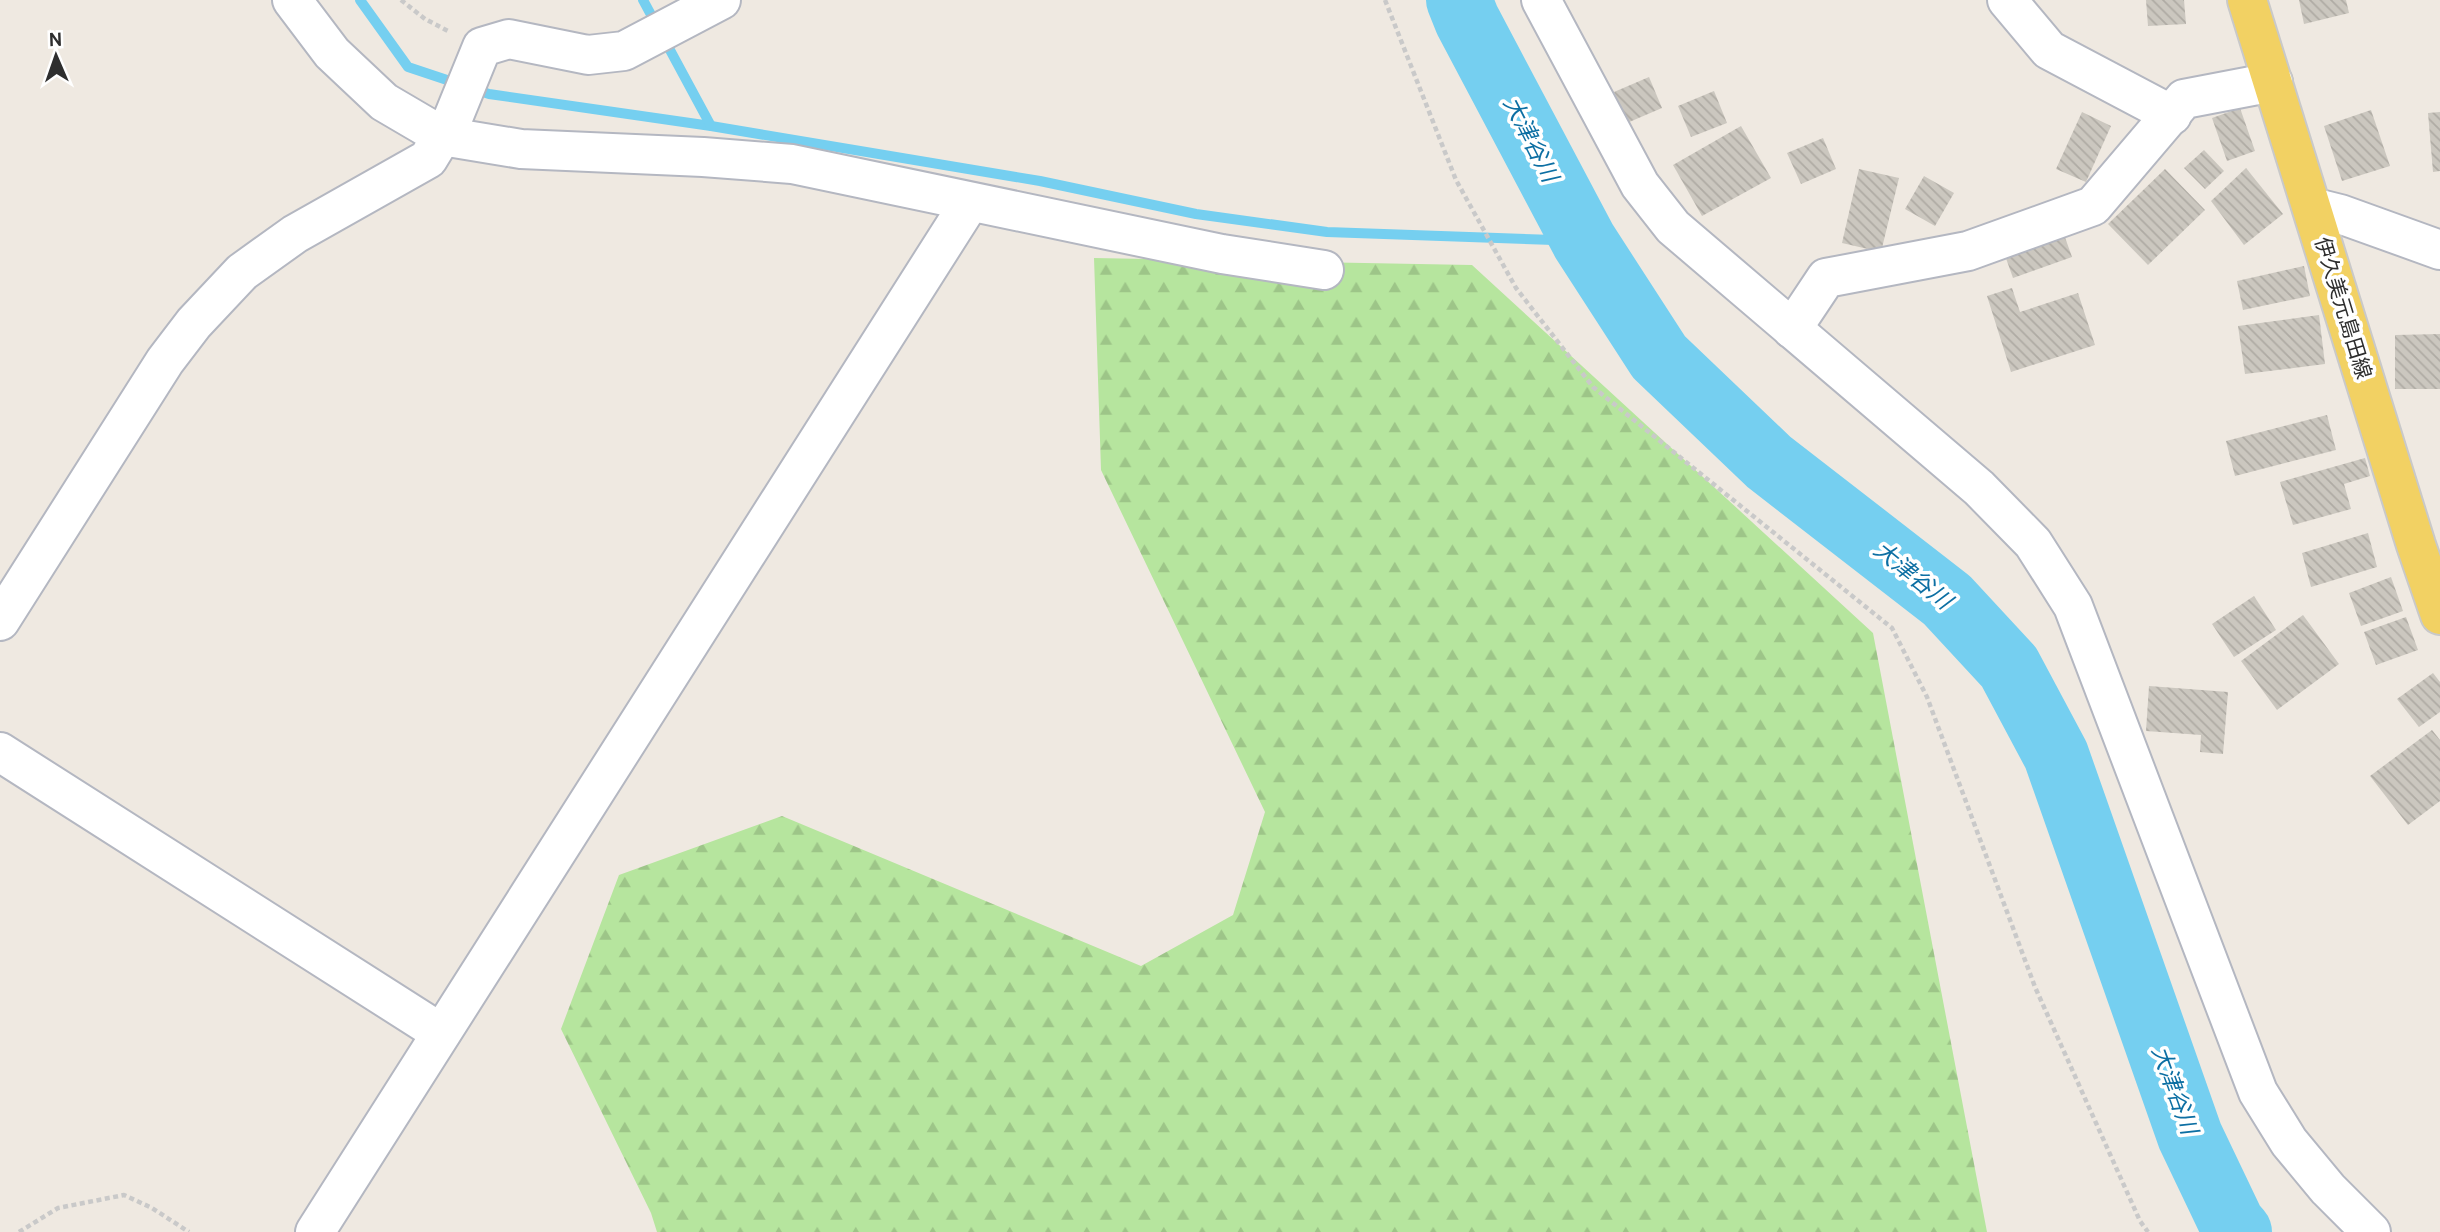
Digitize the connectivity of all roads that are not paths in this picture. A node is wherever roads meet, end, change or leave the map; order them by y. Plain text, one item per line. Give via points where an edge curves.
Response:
1 (292, 0) edge
2 (720, 0) edge
3 (1541, 0) edge
4 (2007, 0) edge
5 (2247, 0) edge
6 (2273, 82) junction
7 (2172, 115) junction
8 (447, 127) junction
9 (970, 202) junction
10 (2312, 207) junction
11 (2440, 250) edge
12 (1324, 270) dead end
13 (1792, 329) junction
14 (2440, 615) edge
15 (0, 621) edge
16 (0, 752) edge
17 (441, 1033) junction
18 (315, 1232) edge
19 (2371, 1232) edge

1 - 8 street via 332,53 384,102
2 - 8 street via 624,51 588,55 509,39 480,54
3 - 13 street via 1640,185 1673,227
4 - 7 street via 2049,50
5 - 6 main road, 伊久美元島田線
6 - 7 street via 2185,99
6 - 10 main road, 伊久美元島田線
7 - 13 street via 2093,206 1968,251 1826,278
8 - 9 street via 521,149 792,164
8 - 15 street via 428,159 295,234 242,272 194,323 165,361
9 - 12 street via 1222,254
9 - 17 street
10 - 11 street
10 - 14 main road, 伊久美元島田線
13 - 19 street via 1979,488 2040,553 2073,606 2258,1093 2289,1142
16 - 17 street
17 - 18 street

